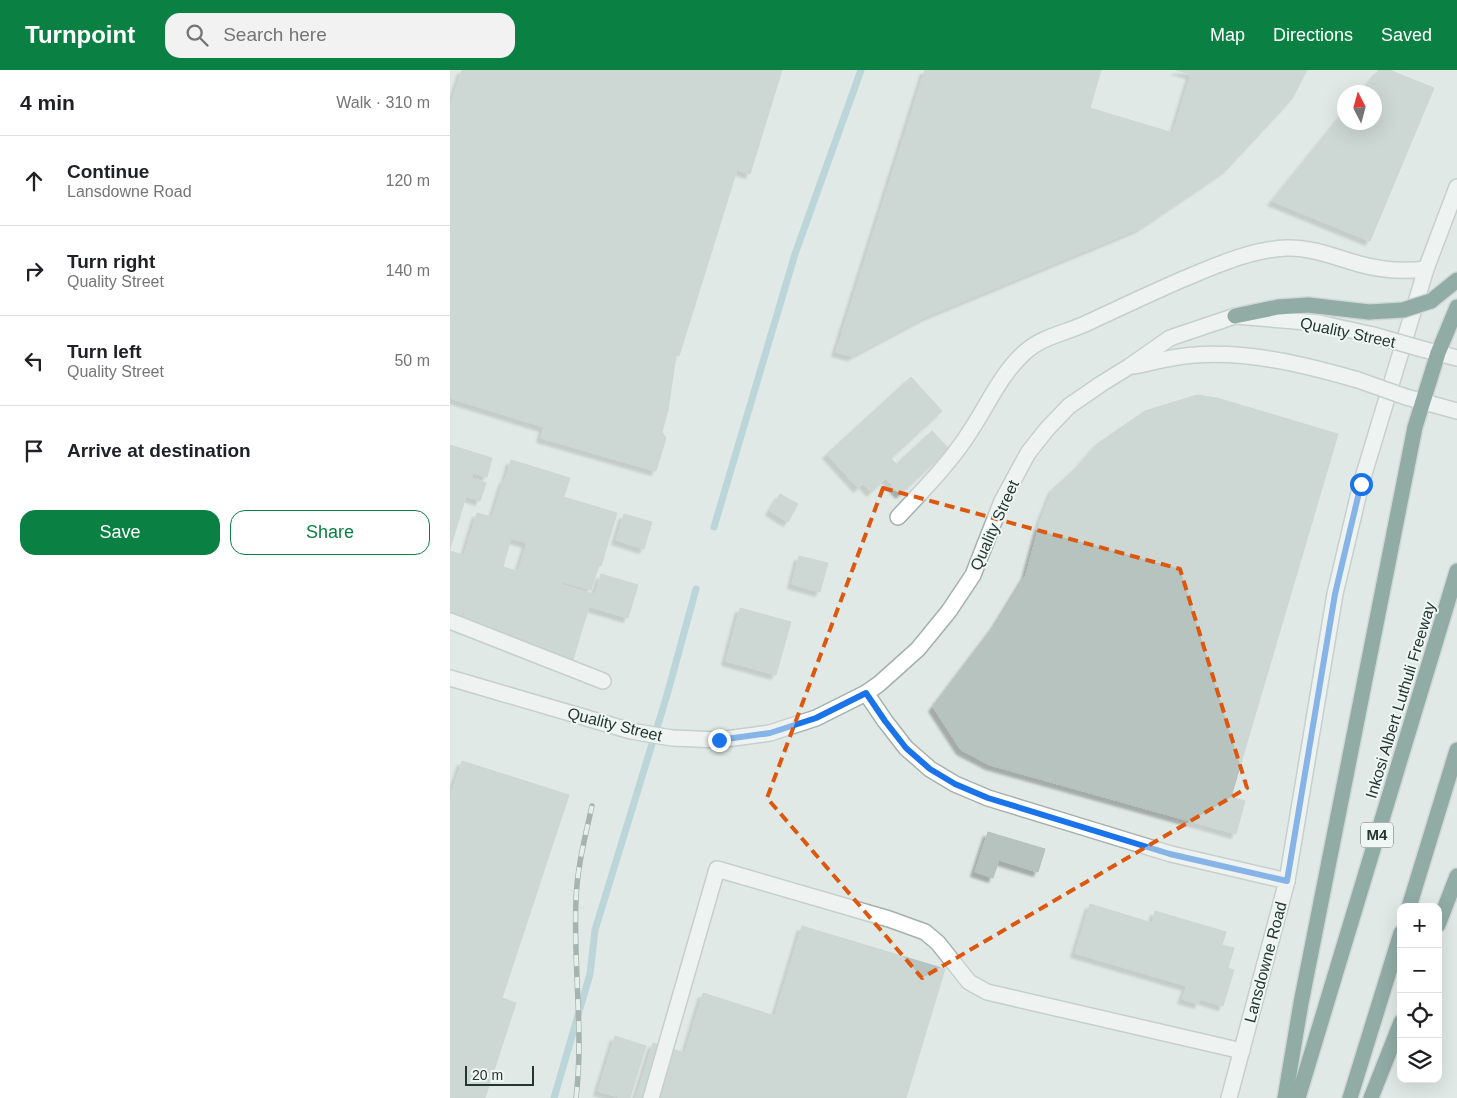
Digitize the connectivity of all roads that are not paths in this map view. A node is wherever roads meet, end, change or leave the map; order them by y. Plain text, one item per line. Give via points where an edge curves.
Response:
1 (1457, 187) edge
2 (1426, 269) junction
3 (1457, 280) edge
4 (1457, 307) edge
5 (1235, 316) junction
6 (1438, 353) junction
7 (1457, 358) edge
8 (1130, 366) junction
9 (1423, 401) junction
10 (1453, 410) edge
11 (898, 517) dead end
12 (1457, 572) edge
13 (450, 621) edge
14 (450, 678) edge
15 (604, 681) dead end
16 (866, 693) junction
17 (1457, 750) edge
18 (1457, 876) edge
19 (1287, 881) junction
20 (1410, 903) edge
21 (1442, 915) edge
22 (1397, 946) edge
23 (1397, 1032) edge
24 (1242, 1051) junction
25 (651, 1098) edge
26 (1230, 1098) edge
27 (1284, 1098) edge
28 (1298, 1098) edge
29 (1350, 1098) edge
30 (1372, 1098) edge

1 - 2 street, Lansdowne Road
2 - 11 street via 1381,269 1306,249 1265,251 1212,267 1040,342 1014,363 954,456
2 - 19 street, Lansdowne Road via 1343,553
3 - 5 highway, bridge via 1431,301 1403,310 1369,312 1308,305
4 - 6 highway
5 - 6 street, Quality Street, bridge via 1318,323
5 - 8 street, Quality Street via 1170,338
6 - 7 street, Quality Street
6 - 9 highway
8 - 9 street, Quality Street, bridge via 1194,355 1252,356 1318,368
8 - 16 street, Quality Street via 1069,406 1047,428 1028,453 1002,501 973,575 949,611 918,649
9 - 10 street, Quality Street
9 - 27 highway via 1413,436
12 - 28 highway, Inkosi Albert Luthuli Freeway / M4
13 - 15 street
14 - 16 street, Quality Street via 631,731 672,738 719,740 770,733 816,718
16 - 19 street via 906,748 930,769 955,784 988,798 1170,854
17 - 20 highway
18 - 21 highway
19 - 24 street, Lansdowne Road
22 - 29 highway
23 - 30 highway
24 - 25 street via 987,992 969,982 925,932 717,869
24 - 26 street, Lansdowne Road

